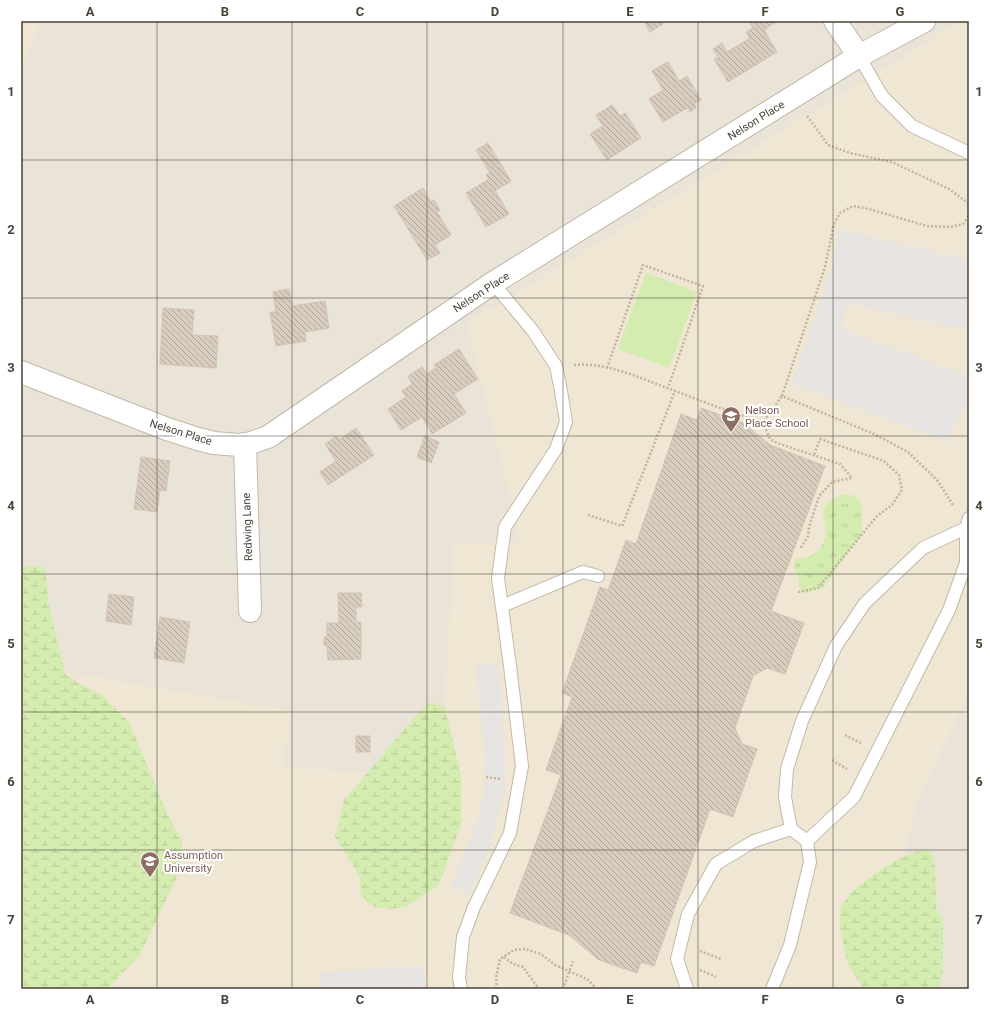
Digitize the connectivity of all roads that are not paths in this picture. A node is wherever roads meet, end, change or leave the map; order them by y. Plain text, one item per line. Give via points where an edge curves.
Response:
1 (835, 21) edge
2 (924, 21) edge
3 (859, 56) junction
4 (969, 153) edge
5 (493, 283) junction
6 (21, 372) edge
7 (245, 444) junction
8 (967, 523) edge
9 (598, 576) dead end
10 (502, 606) junction
11 (250, 611) dead end
12 (790, 829) junction
13 (807, 841) junction
14 (461, 989) edge
15 (687, 989) edge
16 (772, 989) edge

1 - 3 street
2 - 3 street, Nelson Place
3 - 4 lane via 882,96 912,126
3 - 5 street, Nelson Place
5 - 7 street, Nelson Place via 268,437
5 - 10 lane via 533,331 556,366 566,422 556,449 505,527 498,578
6 - 7 street, Nelson Place via 167,429 214,443
7 - 11 street, Redwing Lane
8 - 12 lane via 923,548 865,603 836,646 802,721 787,769 785,797
8 - 13 lane via 966,563 949,610 935,638 854,797
9 - 10 lane via 583,572
10 - 14 lane via 522,766 510,833 474,907 463,937
12 - 13 lane
12 - 15 lane via 754,841 716,864 688,914 677,959
13 - 16 lane via 810,862 790,945

